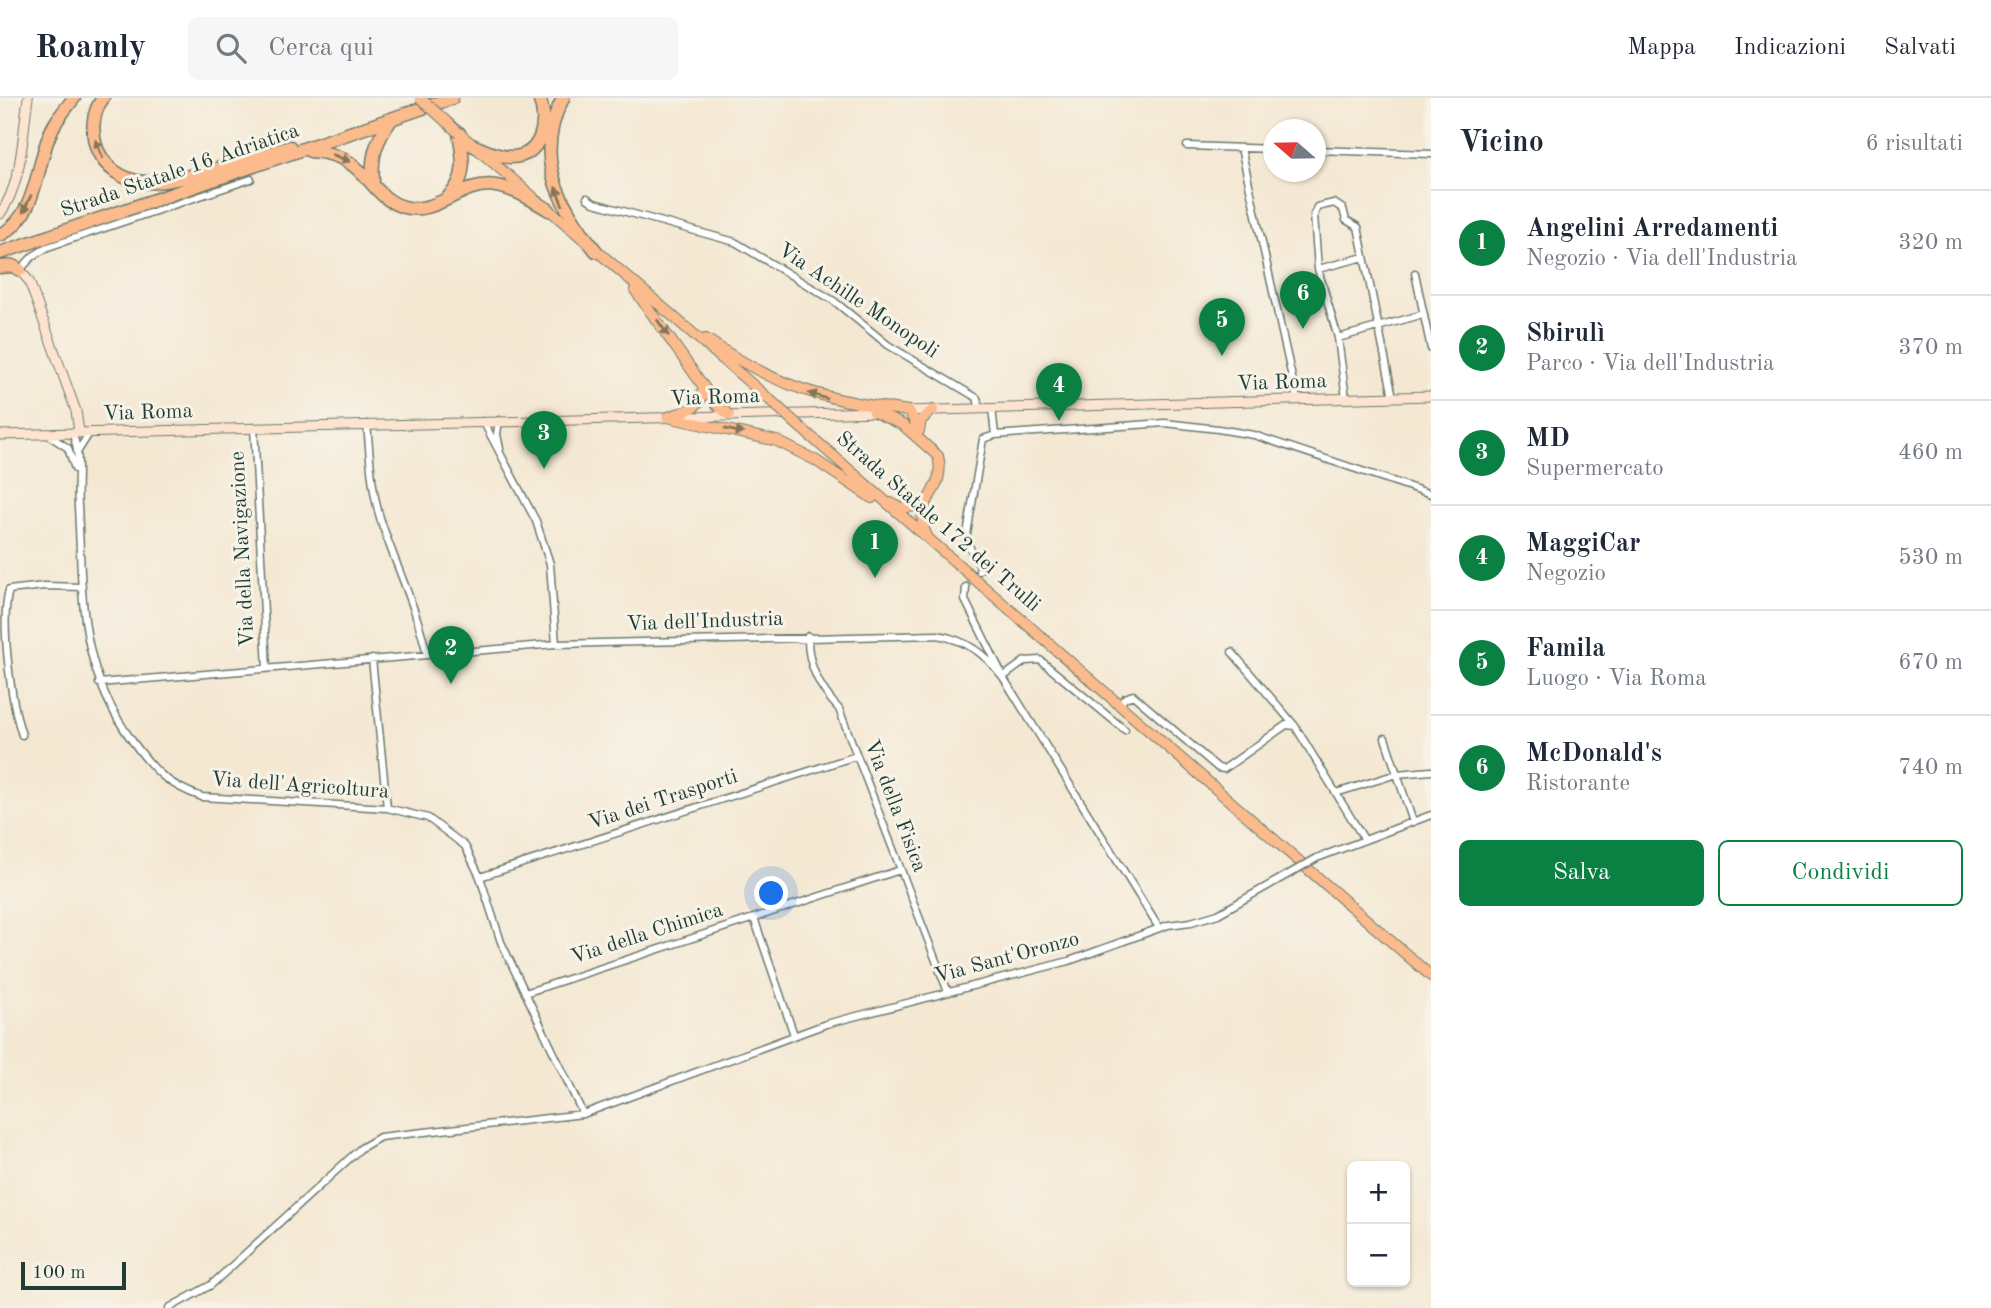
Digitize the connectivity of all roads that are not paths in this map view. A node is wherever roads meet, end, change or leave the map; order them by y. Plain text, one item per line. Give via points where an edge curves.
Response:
1 (28, 98) edge
2 (75, 98) edge
3 (103, 98) edge
4 (420, 98) edge
5 (433, 98) edge
6 (452, 98) edge
7 (539, 98) edge
8 (563, 98) edge
9 (391, 120) junction
10 (459, 133) junction
11 (317, 139) junction
12 (472, 145) junction
13 (1187, 146) dead end
14 (1241, 148) junction
15 (1263, 149) edge
16 (1326, 150) edge
17 (302, 151) junction
18 (1431, 154) edge
19 (251, 178) dead end
20 (373, 181) junction
21 (587, 198) dead end
22 (444, 201) junction
23 (550, 210) junction
24 (0, 214) edge
25 (0, 235) edge
26 (0, 244) edge
27 (596, 251) junction
28 (0, 253) edge
29 (1364, 257) junction
30 (0, 267) edge
31 (1318, 269) junction
32 (20, 270) junction
33 (622, 273) junction
34 (1415, 273) dead end
35 (663, 309) junction
36 (1424, 314) junction
37 (1378, 327) junction
38 (1338, 338) junction
39 (1431, 349) edge
40 (703, 386) junction
41 (1431, 396) edge
42 (1393, 397) junction
43 (1346, 399) junction
44 (1297, 400) junction
45 (992, 408) junction
46 (980, 409) junction
47 (933, 410) junction
48 (909, 411) junction
49 (874, 412) junction
50 (729, 415) junction
51 (667, 417) junction
52 (483, 421) junction
53 (499, 421) junction
54 (367, 424) junction
55 (254, 427) junction
56 (90, 432) junction
57 (45, 433) junction
58 (76, 433) junction
59 (920, 433) junction
60 (0, 435) edge
61 (995, 435) junction
62 (68, 448) junction
63 (78, 451) junction
64 (500, 451) junction
65 (76, 471) junction
66 (874, 493) junction
67 (1431, 494) edge
68 (923, 505) junction
69 (908, 523) junction
70 (932, 544) junction
71 (979, 571) dead end
72 (82, 587) junction
73 (966, 587) dead end
74 (808, 636) junction
75 (986, 638) junction
76 (556, 645) junction
77 (974, 646) junction
78 (1232, 652) dead end
79 (427, 655) junction
80 (372, 659) junction
81 (267, 668) junction
82 (1003, 677) junction
83 (99, 683) junction
84 (1119, 705) junction
85 (1295, 726) junction
86 (1125, 730) dead end
87 (22, 735) dead end
88 (1385, 738) dead end
89 (856, 756) junction
90 (1431, 771) edge
91 (1397, 774) junction
92 (1336, 793) junction
93 (387, 808) junction
94 (1431, 815) edge
95 (1413, 822) junction
96 (1364, 839) junction
97 (900, 870) junction
98 (480, 877) junction
99 (754, 918) junction
100 (1159, 928) junction
101 (1431, 976) edge
102 (948, 992) junction
103 (525, 993) junction
104 (794, 1035) junction
105 (583, 1114) junction
106 (169, 1308) edge

1 - 24 street via 15,181
2 -> 25 highway via 48,137 25,210
11 -> 3 highway via 179,178 145,183 119,174 101,157 93,124
4 - 10 main road, Strada Statale 172 dei Trulli, bridge
5 - 11 highway, Strada Statale 16 Adriatica
6 - 9 highway, Strada Statale 16 Adriatica
7 - 12 highway via 545,111 544,129 526,154 511,157
27 -> 8 highway via 569,217 552,173 551,130
9 - 17 highway, Strada Statale 16 Adriatica
9 - 20 highway via 377,140
10 - 12 main road, Strada Statale 172 dei Trulli
10 - 22 highway via 462,177
11 - 26 highway, Strada Statale 16 Adriatica
12 - 23 main road, Strada Statale 172 dei Trulli
13 - 14 street
14 - 15 street
14 - 44 street
16 - 18 street
17 -> 20 highway via 353,163
17 - 28 highway, Strada Statale 16 Adriatica
19 - 32 street via 48,247
20 - 22 highway via 401,207
21 - 46 street, Via Achille Monopoli via 735,242 834,301 888,345 977,398
22 - 23 highway via 470,188 493,185
23 - 27 main road, Strada Statale 172 dei Trulli
27 - 33 main road, Strada Statale 172 dei Trulli
29 - 31 street
29 - 31 street via 1358,227 1346,220 1338,205 1317,208
29 - 37 street
30 - 32 highway
31 - 38 street
32 - 58 street via 29,281 71,398
33 - 35 main road, Strada Statale 172 dei Trulli
33 -> 40 main road
34 - 36 street
48 -> 35 main road via 827,399 797,389 720,348
35 - 66 main road, Strada Statale 172 dei Trulli, bridge
36 - 37 street
36 - 39 street
37 - 38 street
37 - 42 street
38 - 43 street
40 - 50 main road
40 - 51 main road via 703,396 693,409
41 - 42 street, Via Roma
42 - 43 street, Via Roma
43 - 44 street, Via Roma
44 - 45 street, Via Roma
45 - 46 street, Via Roma
45 - 61 street
46 - 47 street, Via Roma
47 - 48 street, Via Roma
47 - 59 main road via 921,420
48 - 49 street, Via Roma
48 - 59 main road
49 - 50 street, Via Roma
49 - 59 main road
50 - 51 street, Via Roma
51 - 53 street, Via Roma
51 -> 69 main road via 777,441 815,460
52 - 53 street, Via Roma
52 - 54 street, Via Roma
52 - 64 street
53 - 64 street
54 - 55 street, Via Roma
54 - 79 street via 381,520
55 - 56 street, Via Roma
55 - 81 street, Via della Navigazione
56 - 58 street, Via Roma
56 - 63 street, Via dell'Agricoltura
57 - 58 street, Via Roma
57 - 60 street, Via Roma
57 - 62 street
58 - 62 street
58 - 63 street, Via dell'Agricoltura
59 - 68 main road via 941,468 940,481
61 - 67 street via 1165,422 1218,429 1254,435
61 - 71 street via 983,439 966,540
62 - 65 street, Via dell'Agricoltura
63 - 65 street, Via dell'Agricoltura
64 - 76 street via 537,521 550,564
65 - 72 street, Via dell'Agricoltura
66 - 68 main road via 901,508
66 - 69 main road, Strada Statale 172 dei Trulli
68 - 70 main road via 921,525
69 - 70 main road, Strada Statale 172 dei Trulli
70 - 84 main road, Strada Statale 172 dei Trulli
72 - 83 street, Via dell'Agricoltura via 86,636
72 - 87 street via 9,590 4,602 5,651
73 - 75 street via 965,600
74 - 76 street, Via dell'Industria
74 - 77 street, Via dell'Industria via 938,635
74 - 89 street, Via della Fisica via 821,689 839,709
75 - 77 street
75 - 82 street
76 - 79 street, Via dell'Industria
77 - 82 street, Via dell'Industria
78 - 85 street
79 - 80 street, Via dell'Industria
80 - 81 street, Via dell'Industria
80 - 93 street
81 - 83 street, Via dell'Industria
82 - 86 street via 1025,661 1040,660
82 - 100 street, Via dell'Industria
83 - 93 street, Via dell'Agricoltura via 127,734 151,767 174,787 202,797
84 - 85 street via 1133,695 1217,768 1224,769 1286,725
84 - 101 main road, Strada Statale 172 dei Trulli
85 - 92 street
88 - 91 street
89 - 97 street, Via della Fisica
89 - 98 street, Via dei Trasporti
90 - 91 street
91 - 92 street
91 - 95 street
92 - 96 street
93 - 98 street, Via dell'Agricoltura via 428,818 465,846
94 - 95 street, Via Sant'Oronzo
95 - 96 street, Via Sant'Oronzo
96 - 100 street, Via Sant'Oronzo, bridge via 1317,858 1218,914
97 - 99 street, Via della Chimica
97 - 102 street, Via della Fisica
98 - 103 street, Via dell'Agricoltura via 501,942
99 - 103 street, Via della Chimica
99 - 104 street
100 - 102 street, Via Sant'Oronzo via 1069,961
102 - 104 street, Via Sant'Oronzo
103 - 105 street, Via dell'Agricoltura
104 - 105 street, Via Sant'Oronzo
105 - 106 street, Via Sant'Oronzo via 380,1137 361,1148 211,1285

